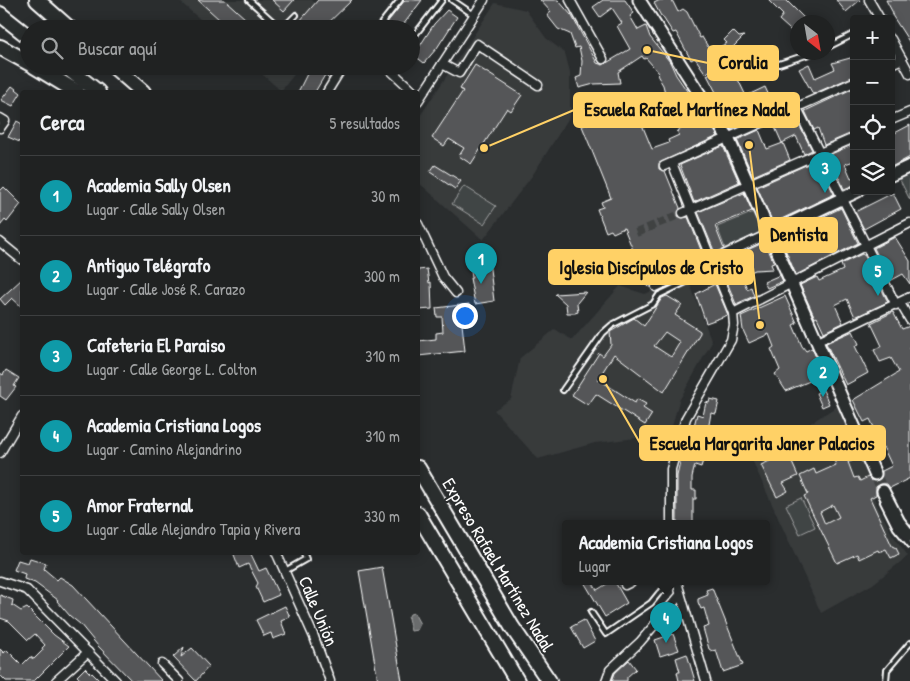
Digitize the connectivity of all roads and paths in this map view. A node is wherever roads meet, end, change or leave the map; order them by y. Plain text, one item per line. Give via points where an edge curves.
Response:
1 (37, 0) edge
2 (249, 0) edge
3 (400, 0) edge
4 (442, 0) edge
5 (452, 0) edge
6 (484, 0) edge
7 (570, 0) edge
8 (639, 0) edge
9 (869, 0) edge
10 (0, 14) edge
11 (296, 15) dead end
12 (474, 15) junction
13 (878, 15) edge
14 (60, 20) edge
15 (272, 20) edge
16 (291, 20) edge
17 (384, 20) edge
18 (420, 28) edge
19 (20, 30) edge
20 (850, 36) edge
21 (835, 44) edge
22 (895, 46) edge
23 (0, 47) edge
24 (20, 58) edge
25 (603, 59) dead end
26 (902, 59) junction
27 (791, 60) edge
28 (895, 62) edge
29 (442, 64) junction
30 (779, 64) dead end
31 (910, 74) edge
32 (49, 75) edge
33 (77, 75) edge
34 (123, 75) edge
35 (337, 75) edge
36 (395, 75) edge
37 (538, 84) dead end
38 (850, 84) edge
39 (74, 90) edge
40 (96, 90) edge
41 (141, 90) edge
42 (327, 90) edge
43 (410, 90) edge
44 (420, 93) edge
45 (797, 108) junction
46 (910, 112) edge
47 (0, 118) edge
48 (895, 118) edge
49 (0, 128) edge
50 (728, 138) junction
51 (850, 140) edge
52 (820, 154) junction
53 (910, 166) edge
54 (895, 173) edge
55 (749, 185) junction
56 (850, 195) edge
57 (842, 199) junction
58 (691, 210) junction
59 (683, 213) tunnel mouth
60 (910, 223) edge
61 (420, 228) edge
62 (770, 233) junction
63 (0, 242) edge
64 (866, 245) junction
65 (20, 258) edge
66 (711, 259) junction
67 (715, 268) junction
68 (792, 283) junction
69 (656, 287) dead end
70 (456, 293) dead end
71 (910, 297) edge
72 (898, 304) junction
73 (733, 313) junction
74 (910, 320) edge
75 (818, 341) junction
76 (563, 390) dead end
77 (20, 419) edge
78 (0, 453) edge
79 (420, 471) edge
80 (878, 473) tunnel mouth
81 (885, 491) junction
82 (420, 517) edge
83 (671, 520) edge
84 (910, 526) edge
85 (910, 536) edge
86 (910, 545) edge
87 (277, 555) edge
88 (304, 555) edge
89 (285, 571) junction
90 (0, 581) edge
91 (671, 585) edge
92 (677, 585) edge
93 (680, 595) junction
94 (591, 612) dead end
95 (910, 643) edge
96 (88, 652) junction
97 (162, 664) dead end
98 (174, 679) edge
99 (56, 681) edge
100 (116, 681) edge
101 (330, 681) edge
102 (517, 681) edge
103 (549, 681) edge
104 (606, 681) edge
105 (706, 681) edge
106 (886, 681) edge

1 - 14 highway
2 - 15 lane
3 - 17 lane
4 - 18 lane
5 - 12 lane
6 - 12 street
7 - 25 street
8 - 50 street
9 - 13 street
10 - 19 highway
11 - 16 lane
12 - 29 street
20 - 21 lane
22 - 26 street
23 - 24 highway
26 - 28 street
26 - 31 street
27 - 30 lane
29 - 37 street via 459,73 477,44
29 - 44 street
32 - 39 highway
33 - 40 highway
34 - 41 highway
35 - 42 street
36 - 43 street
38 - 45 street
45 - 50 street
45 - 52 street
46 - 48 street
47 - 49 street via 5,121
50 - 55 street
50 - 58 street via 668,165
51 - 52 street
52 - 55 street
52 - 57 street
53 - 54 street
55 - 58 street
55 - 62 street
56 - 57 street
57 - 62 street
57 - 64 street
58 - 59 street
58 - 66 street
60 - 64 street
61 - 70 street via 442,277
62 - 66 street
62 - 68 street
63 - 65 street
64 - 68 street
64 - 72 street
66 - 67 street
66 - 69 street
67 - 73 street
67 - 76 lane via 659,295 653,304 612,325
68 - 73 street
68 - 75 street
71 - 72 street
72 - 74 street
72 - 75 street
73 - 83 street via 731,340 686,418 681,434 671,469
75 - 80 street
77 - 78 street
79 - 103 highway, Expreso Rafael Martínez Nadal via 512,627
81 - 84 street
81 - 85 street via 899,522
81 - 86 lane via 883,502 889,517
82 - 102 highway
87 - 89 street, Calle Unión
88 - 89 lane via 306,559
89 - 101 street, Calle Unión
90 - 96 street via 27,590
91 - 94 lane via 606,634
92 - 93 street
93 - 104 street via 640,642 610,670
93 - 105 street
95 - 106 lane via 887,670
96 - 99 street
96 - 100 street
97 - 98 street

